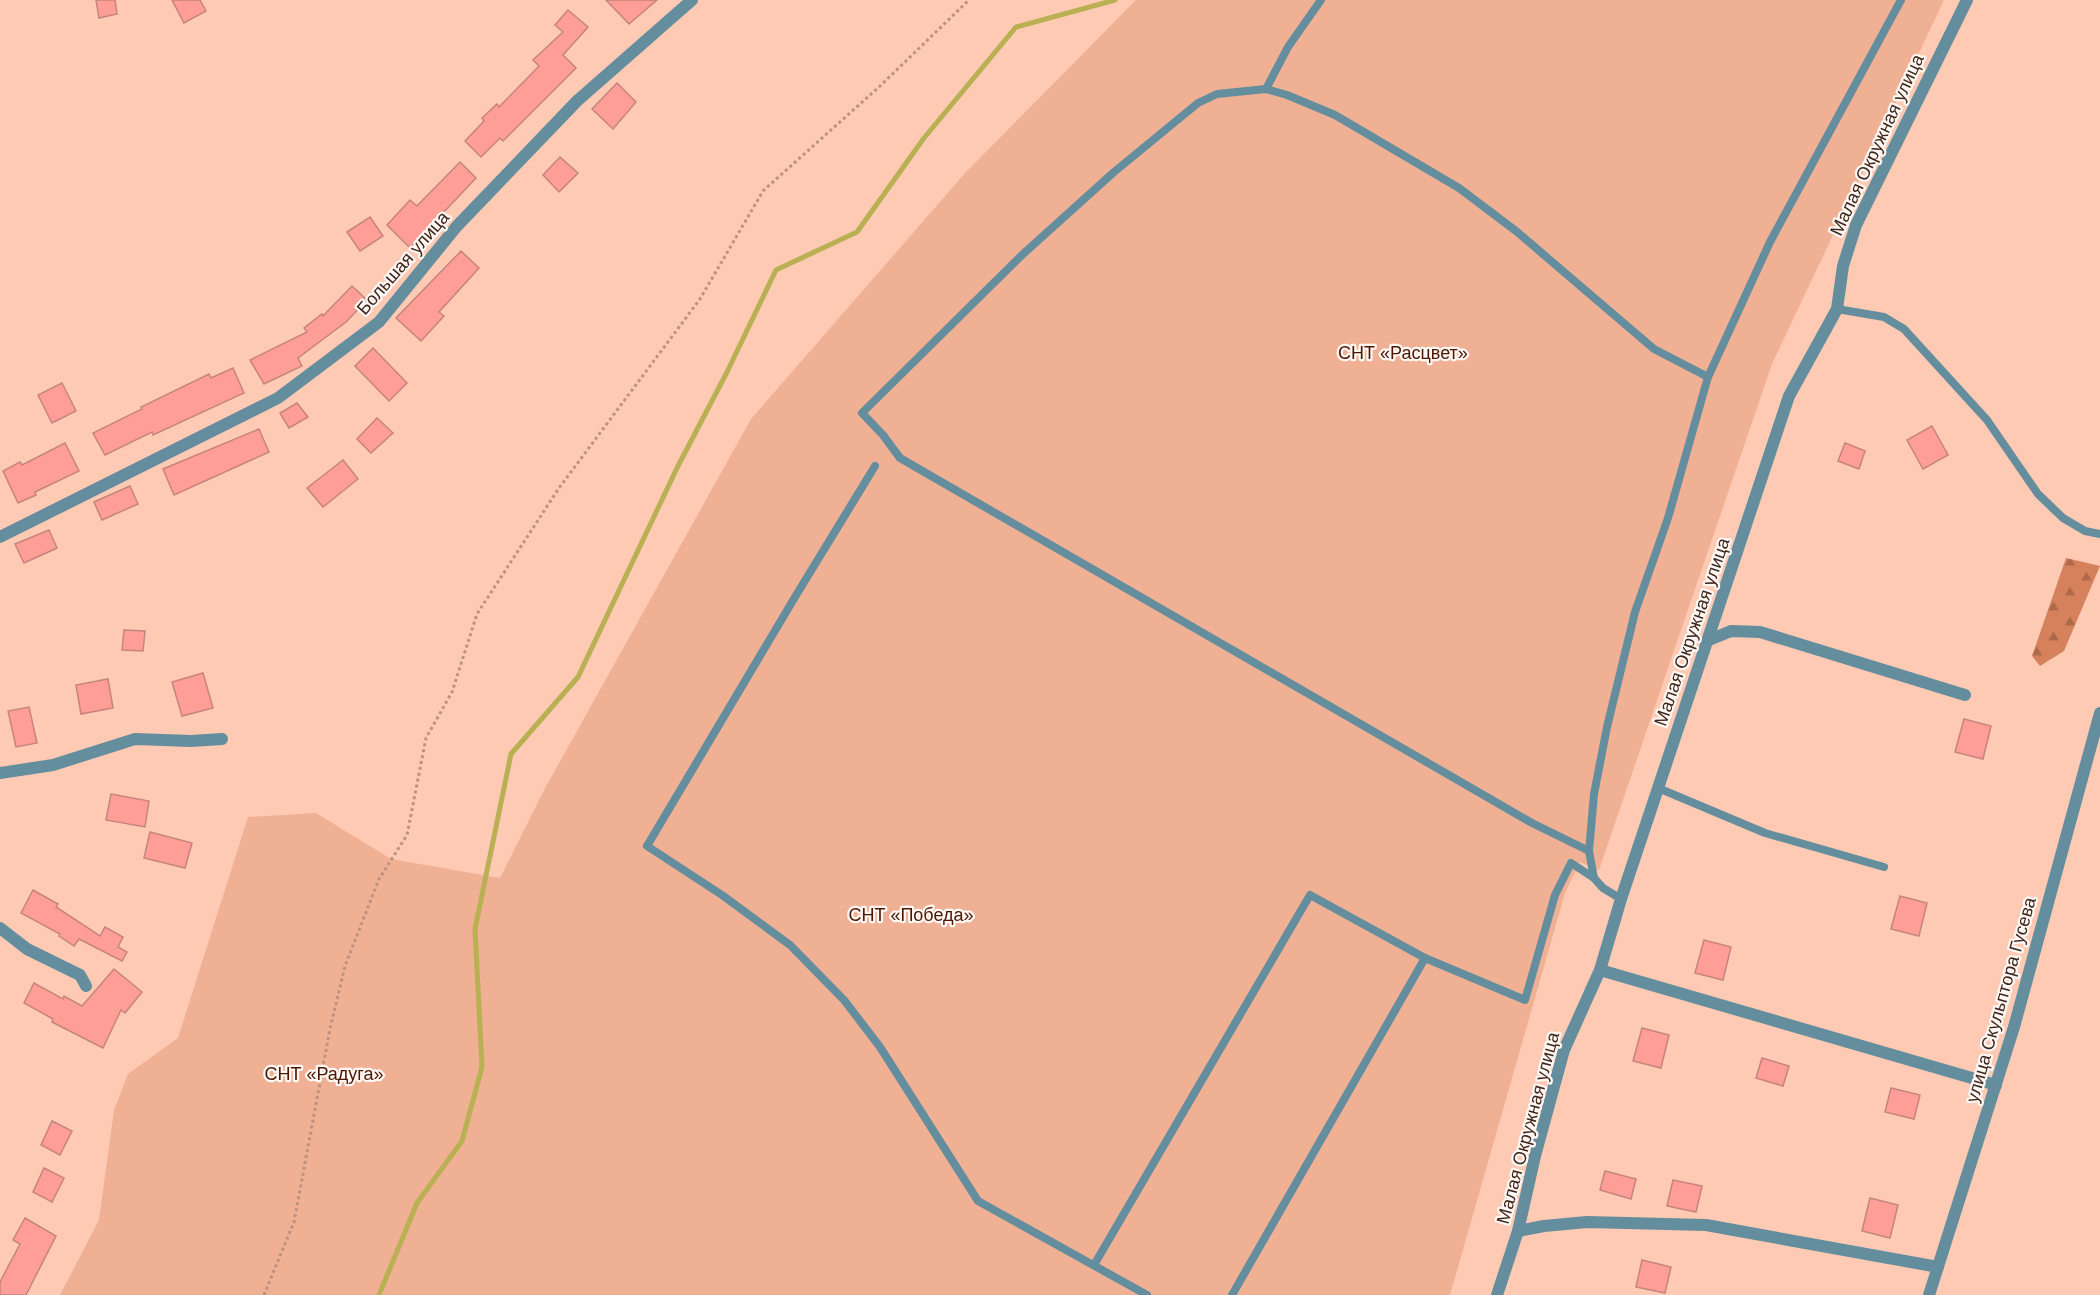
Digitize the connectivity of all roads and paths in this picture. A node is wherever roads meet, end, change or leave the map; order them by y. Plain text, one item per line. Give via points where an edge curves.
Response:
1 (692, 0) edge
2 (969, 0) edge
3 (1321, 0) edge
4 (1901, 0) edge
5 (1967, 0) edge
6 (1266, 89) junction
7 (1838, 309) junction
8 (1708, 377) junction
9 (875, 466) dead end
10 (2100, 534) edge
11 (0, 537) edge
12 (1709, 640) junction
13 (1965, 694) dead end
14 (2100, 713) edge
15 (222, 739) dead end
16 (0, 773) edge
17 (1658, 788) junction
18 (1589, 851) junction
19 (1884, 867) dead end
20 (1594, 878) junction
21 (1621, 899) junction
22 (0, 928) edge
23 (1425, 958) junction
24 (1600, 970) junction
25 (86, 986) dead end
26 (1995, 1085) junction
27 (1518, 1231) junction
28 (1094, 1265) junction
29 (1938, 1267) junction
30 (264, 1295) edge
31 (1147, 1295) edge
32 (1232, 1295) edge
33 (1497, 1295) edge
34 (1929, 1295) edge

1 - 11 street, Большая улица via 577,101 458,226 380,322 278,398
2 - 30 path via 763,191 700,299 559,488 477,614 452,692 426,738 407,835 379,879 345,966 294,1222
3 - 6 lane via 1288,47
4 - 8 lane via 1770,242
5 - 7 street, Малая Окружная улица via 1856,225 1843,266
6 - 8 lane via 1335,115 1459,188 1516,231 1654,349
6 - 18 lane via 1217,94 1198,102 1022,255 862,413 900,458 1532,823
7 - 10 lane via 1884,317 1904,329 1987,420 2038,494 2063,518 2085,531
7 - 12 street, Малая Окружная улица via 1790,396
8 - 18 lane via 1668,518 1635,612 1606,727
9 - 28 lane via 647,846 790,945 844,1000 880,1047 978,1201
12 - 13 street via 1731,631 1760,632
12 - 17 street, Малая Окружная улица
14 - 26 street, улица Скульптора Гусева
15 - 16 street via 135,739 53,765
17 - 19 lane via 1765,833
17 - 21 street, Малая Окружная улица
18 - 20 lane
20 - 21 lane
20 - 23 lane via 1571,863 1555,895 1525,1000
21 - 24 street, Малая Окружная улица
22 - 25 street via 27,949 80,975
23 - 28 lane via 1310,895
23 - 32 lane
24 - 26 street
24 - 27 street, Малая Окружная улица via 1564,1050
26 - 29 street, улица Скульптора Гусева
27 - 29 street via 1587,1222 1706,1225
27 - 33 street, Малая Окружная улица
28 - 31 lane
29 - 34 street, улица Скульптора Гусева

